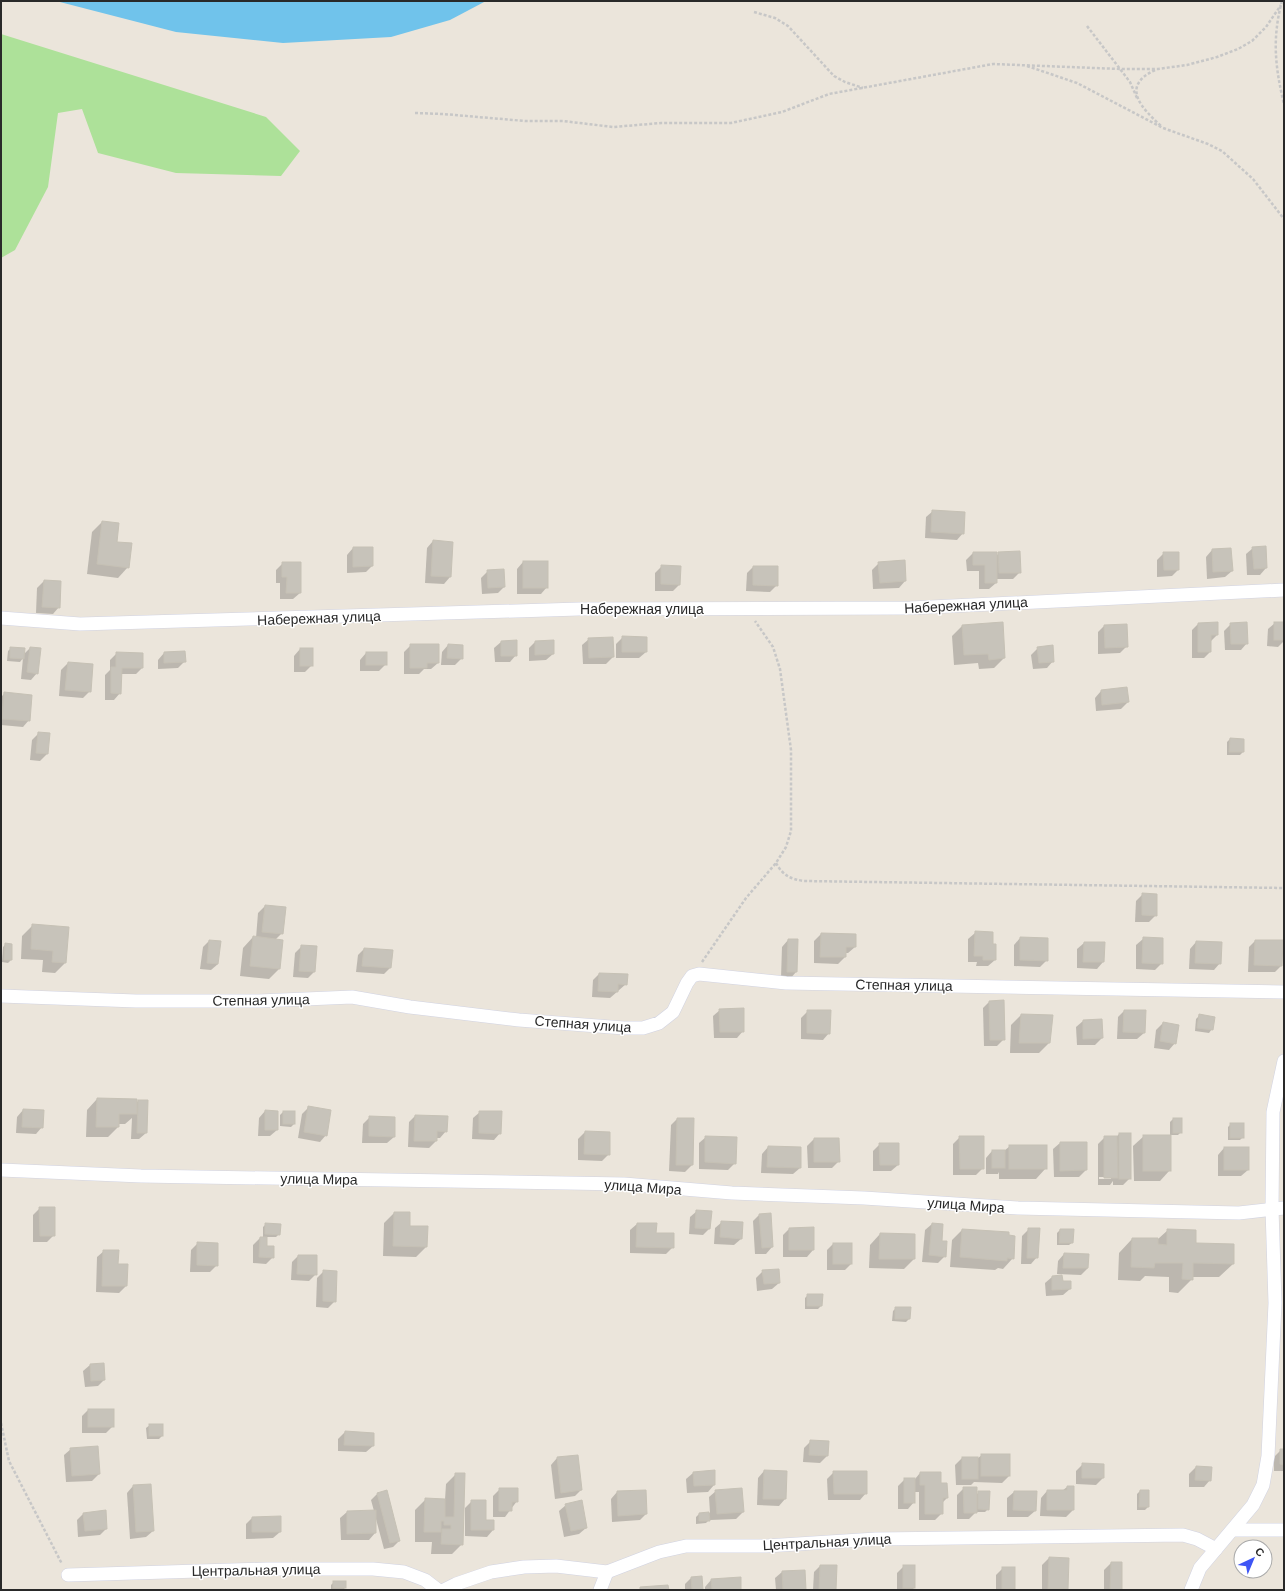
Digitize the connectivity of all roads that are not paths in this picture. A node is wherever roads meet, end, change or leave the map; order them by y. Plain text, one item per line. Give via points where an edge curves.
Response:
1 (1284, 590) edge
2 (1, 618) edge
3 (1284, 992) edge
4 (1, 996) edge
5 (1284, 1061) edge
6 (1, 1170) edge
7 (1278, 1209) edge
8 (1233, 1530) junction
9 (1284, 1530) edge
10 (1216, 1549) junction
11 (607, 1572) junction
12 (68, 1575) road end
13 (438, 1590) edge
14 (444, 1590) edge
15 (600, 1590) edge
16 (1191, 1590) edge

1 - 2 street, Набережная улица via 910,608 579,609 80,624
3 - 4 street, Степная улица via 786,983 699,974 692,976 687,983 673,1012 659,1023 643,1028 519,1020 352,997 258,1002
5 - 7 street via 1273,1112
6 - 7 street, улица Мира via 141,1176 624,1184 732,1193 1018,1208 1239,1213
7 - 8 street via 1268,1456 1263,1485 1253,1505
8 - 9 street
8 - 10 street
10 - 11 street, Центральная улица via 1183,1535 876,1539 766,1546 686,1546 660,1552
10 - 16 street via 1200,1568
11 - 14 street, Центральная улица via 556,1566 524,1567 491,1572
11 - 15 street
12 - 13 street, Центральная улица via 267,1569 373,1569 404,1572 426,1580

